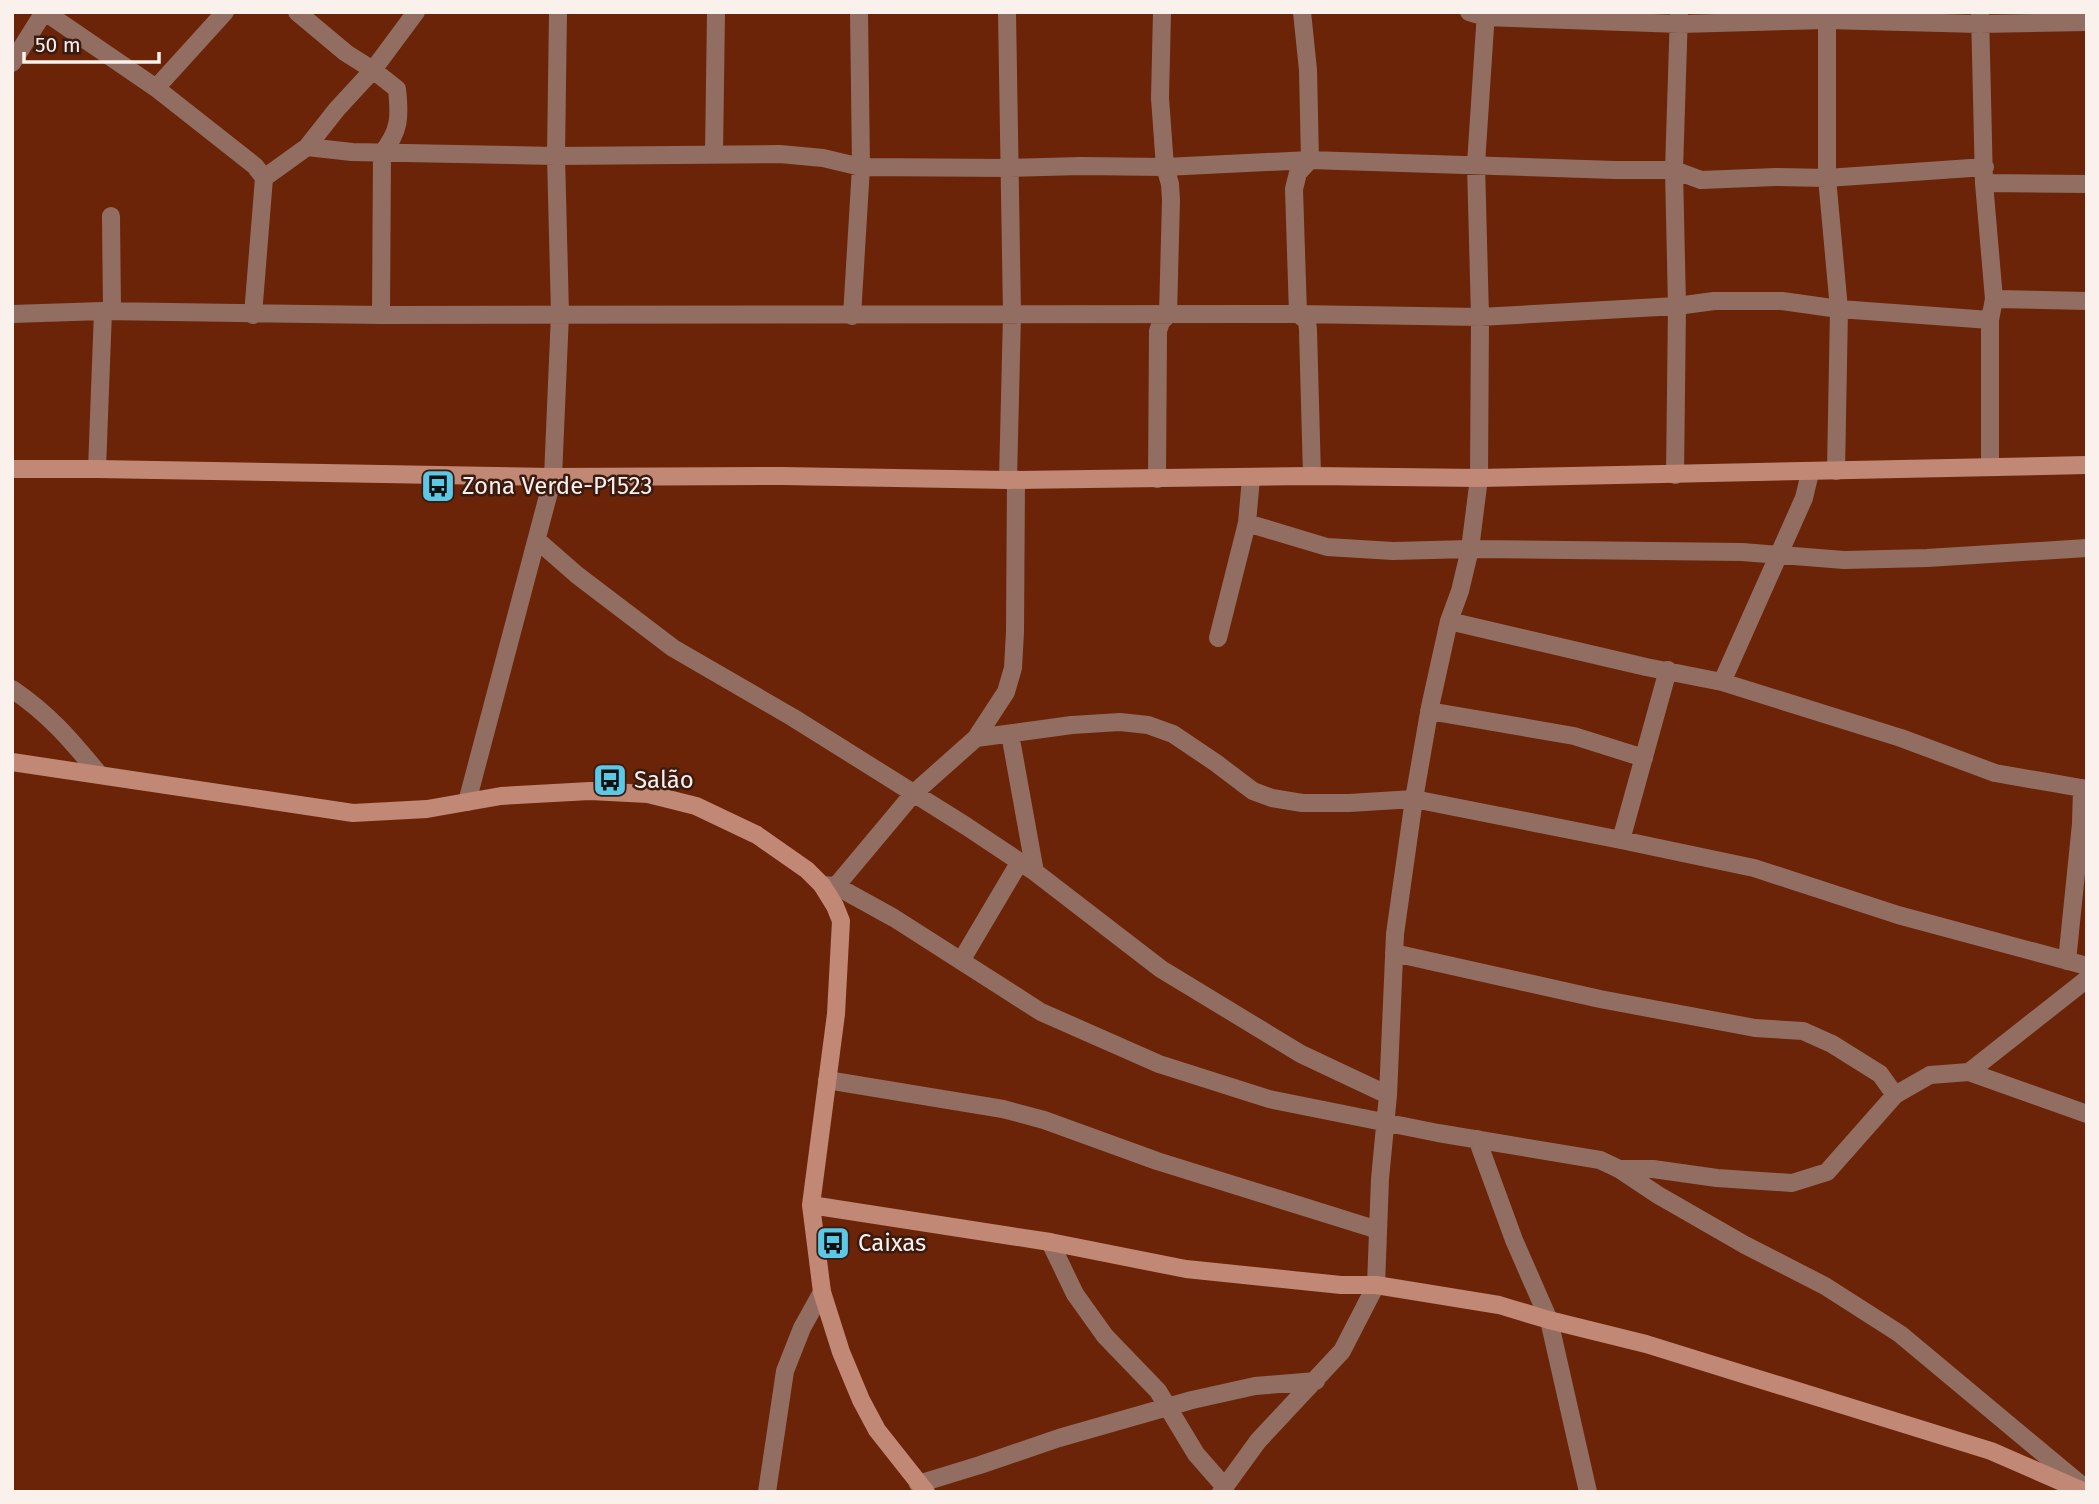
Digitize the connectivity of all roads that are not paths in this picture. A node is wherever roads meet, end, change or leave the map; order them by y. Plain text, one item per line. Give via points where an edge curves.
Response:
1 (45, 12) edge
2 (225, 12) edge
3 (297, 12) edge
4 (416, 12) edge
5 (558, 12) edge
6 (716, 12) edge
7 (859, 12) edge
8 (1007, 12) edge
9 (1162, 12) edge
10 (1302, 12) edge
11 (1480, 14) edge
12 (1827, 16) edge
13 (1680, 18) edge
14 (1980, 18) edge
15 (2087, 22) edge
16 (12, 63) edge
17 (373, 71) junction
18 (156, 88) junction
19 (307, 147) junction
20 (382, 153) junction
21 (713, 153) junction
22 (556, 156) junction
23 (1310, 160) junction
24 (1476, 164) junction
25 (861, 167) junction
26 (1165, 167) junction
27 (1010, 168) junction
28 (1674, 170) junction
29 (1984, 175) junction
30 (264, 178) junction
31 (1827, 178) junction
32 (2087, 184) edge
33 (111, 216) dead end
34 (1994, 299) junction
35 (2087, 301) edge
36 (1677, 306) junction
37 (1839, 309) junction
38 (107, 311) junction
39 (12, 314) edge
40 (560, 314) junction
41 (1012, 314) junction
42 (1298, 314) junction
43 (253, 315) junction
44 (381, 315) junction
45 (1168, 315) junction
46 (852, 316) junction
47 (1480, 317) junction
48 (1990, 320) junction
49 (2087, 466) edge
50 (1990, 467) junction
51 (12, 469) edge
52 (97, 469) junction
53 (1836, 471) junction
54 (1810, 472) junction
55 (1675, 475) junction
56 (1312, 476) junction
57 (553, 477) junction
58 (1251, 478) junction
59 (1479, 478) junction
60 (1157, 479) junction
61 (1012, 480) junction
62 (1247, 523) junction
63 (537, 540) junction
64 (2087, 548) edge
65 (1470, 549) junction
66 (1778, 554) junction
67 (1449, 621) junction
68 (1218, 638) dead end
69 (1668, 670) junction
70 (1722, 682) junction
71 (12, 689) edge
72 (1429, 712) junction
73 (1010, 734) junction
74 (976, 738) junction
75 (1644, 758) junction
76 (12, 762) edge
77 (99, 774) junction
78 (2084, 789) edge
79 (913, 794) junction
80 (1414, 799) junction
81 (467, 803) junction
82 (1621, 840) junction
83 (1019, 863) junction
84 (1035, 872) junction
85 (829, 886) junction
86 (1394, 953) junction
87 (961, 961) junction
88 (2067, 961) junction
89 (2087, 966) edge
90 (2087, 979) edge
91 (1969, 1072) junction
92 (827, 1080) junction
93 (1388, 1095) junction
94 (1895, 1095) junction
95 (2087, 1114) edge
96 (1385, 1123) junction
97 (1477, 1139) junction
98 (1619, 1170) junction
99 (811, 1205) junction
100 (1378, 1230) junction
101 (1050, 1242) junction
102 (1376, 1286) junction
103 (822, 1292) junction
104 (1549, 1320) junction
105 (1316, 1381) junction
106 (1168, 1407) junction
107 (922, 1488) edge
108 (1223, 1489) edge
109 (2086, 1491) edge
110 (767, 1492) edge
111 (1588, 1492) edge

1 - 16 street
1 - 18 street
2 - 18 street
3 - 17 street
4 - 17 street
5 - 22 street
6 - 21 street
7 - 25 street
8 - 27 street
9 - 26 street via 1160,98
10 - 23 street
11 - 13 street
11 - 24 street
12 - 13 street
12 - 14 street
12 - 31 street
13 - 28 street
14 - 15 street
14 - 29 street
17 - 19 street
17 - 20 street via 397,89 398,125
18 - 30 street
19 - 20 street
19 - 30 street
20 - 22 street
20 - 44 street
21 - 22 street
21 - 25 street via 823,158
22 - 40 street
23 - 24 street
23 - 26 street
23 - 42 street via 1298,173 1294,189
24 - 28 street
24 - 47 street
25 - 27 street
25 - 46 street
26 - 27 street
26 - 45 street via 1171,200
27 - 41 street
28 - 31 street via 1701,180
28 - 36 street
29 - 31 street
29 - 32 street
29 - 34 street
30 - 43 street
31 - 37 street
33 - 38 street
34 - 35 street
34 - 48 street
36 - 37 street via 1782,301
36 - 47 street
36 - 55 street
37 - 48 street
37 - 53 street
38 - 39 street
38 - 43 street
38 - 52 street
40 - 44 street
40 - 46 street
40 - 57 street
41 - 45 street
41 - 46 street
41 - 61 street
42 - 45 street
42 - 47 street
42 - 56 street via 1307,321 1308,330
43 - 44 street
45 - 60 street via 1158,331
47 - 59 street
48 - 50 street
49 - 50 street
50 - 53 street
51 - 52 street
52 - 57 street
53 - 54 street
54 - 55 street
54 - 66 street via 1804,498
55 - 59 street
56 - 58 street
56 - 59 street
57 - 61 street
57 - 63 street
58 - 60 street
58 - 62 street
59 - 65 street
60 - 61 street
61 - 74 street via 1013,668 1006,692
62 - 65 street via 1328,547
62 - 68 street
63 - 79 street via 673,648
63 - 81 street
64 - 66 street via 1844,560
65 - 66 street
65 - 67 street
66 - 70 street
67 - 69 street
67 - 72 street
69 - 70 street
69 - 75 street
70 - 78 street via 1995,773
71 - 77 street via 62,729
72 - 75 street via 1574,736
72 - 80 street
73 - 74 street
73 - 80 street via 1084,724 1149,725 1173,734 1253,791 1272,798 1302,803
73 - 84 street
74 - 79 street
75 - 82 street
76 - 77 street
77 - 81 street via 353,813
78 - 88 street
79 - 83 street
79 - 85 street
80 - 82 street
80 - 86 street
81 - 85 street via 501,796 590,791 648,794 696,806 757,835
82 - 88 street via 1754,868 1898,915
83 - 84 street
83 - 87 street
84 - 93 street via 1161,969 1301,1054
85 - 87 street via 894,918
85 - 92 street via 841,921
86 - 93 street
86 - 94 street via 1600,999 1755,1028 1803,1031 1880,1074
87 - 96 street via 1041,1012 1159,1064 1269,1099
88 - 89 street
90 - 91 street
91 - 94 street via 1930,1074
91 - 95 street
92 - 99 street
92 - 100 street via 1044,1119 1157,1161
93 - 96 street
94 - 98 street via 1828,1172 1792,1183 1653,1168
96 - 97 street
96 - 100 street
97 - 98 street via 1600,1160
97 - 104 street
98 - 109 street via 1745,1245 1825,1286 1900,1334
99 - 101 street
99 - 103 street
100 - 102 street
101 - 102 street via 1186,1269
101 - 106 street via 1075,1294 1105,1336 1147,1378
102 - 104 street via 1499,1305
102 - 105 street via 1342,1351
103 - 107 street via 861,1400 877,1430
103 - 110 street via 785,1371
104 - 109 street via 1646,1344 1991,1451
104 - 111 street
105 - 106 street via 1255,1386
105 - 108 street via 1258,1441
106 - 107 street via 1059,1438
106 - 108 street

